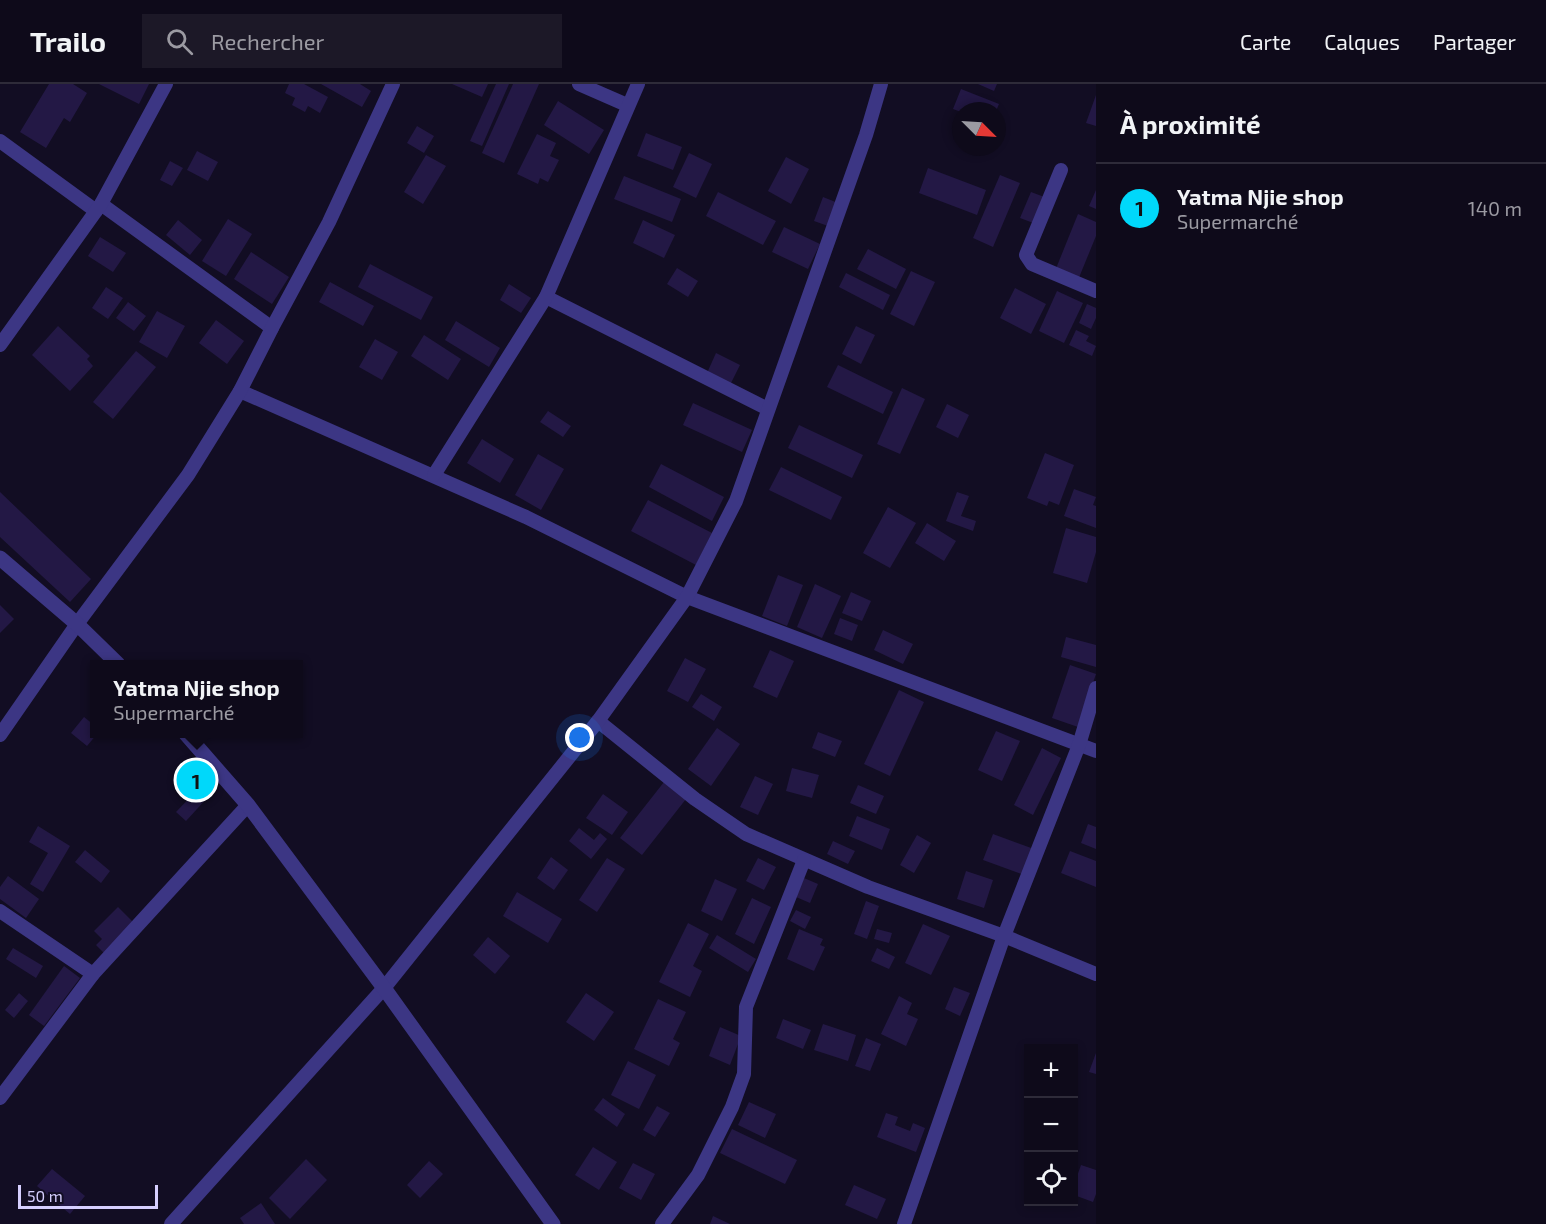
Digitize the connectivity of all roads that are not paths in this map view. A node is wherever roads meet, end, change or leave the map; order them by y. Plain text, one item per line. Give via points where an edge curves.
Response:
1 (166, 84) edge
2 (393, 84) edge
3 (579, 84) edge
4 (638, 84) edge
5 (881, 84) edge
6 (627, 105) junction
7 (0, 141) edge
8 (1061, 170) dead end
9 (98, 207) junction
10 (1096, 291) edge
11 (546, 297) junction
12 (272, 328) junction
13 (0, 345) edge
14 (240, 391) junction
15 (768, 409) junction
16 (434, 475) junction
17 (0, 558) edge
18 (687, 597) junction
19 (77, 624) junction
20 (114, 660) edge
21 (1096, 688) edge
22 (598, 721) junction
23 (0, 735) edge
24 (189, 738) edge
25 (1079, 745) junction
26 (1096, 751) edge
27 (248, 805) junction
28 (804, 860) junction
29 (0, 911) edge
30 (1004, 936) junction
31 (93, 974) junction
32 (1096, 974) edge
33 (384, 988) junction
34 (0, 1098) edge
35 (171, 1224) edge
36 (553, 1224) edge
37 (662, 1224) edge
38 (904, 1224) edge

1 - 9 street
2 - 12 street via 329,222
3 - 6 street
4 - 6 street
5 - 15 street
6 - 11 street
7 - 9 street
8 - 10 street via 1026,255 1032,264
9 - 12 street
9 - 13 street
11 - 15 street
11 - 16 street
12 - 14 street
14 - 16 street
14 - 19 street via 188,475
15 - 18 street via 736,501
16 - 18 street
17 - 19 street
18 - 22 street
18 - 25 street
19 - 20 street
19 - 23 street
21 - 25 street
22 - 28 street via 695,799 746,834
22 - 33 street
24 - 27 street
25 - 26 street
25 - 30 street
27 - 31 street
27 - 33 street
28 - 30 street
28 - 37 street via 746,1007 744,1074 732,1107 698,1175
29 - 31 street
30 - 32 street
30 - 38 street
31 - 34 street
33 - 35 street
33 - 36 street

